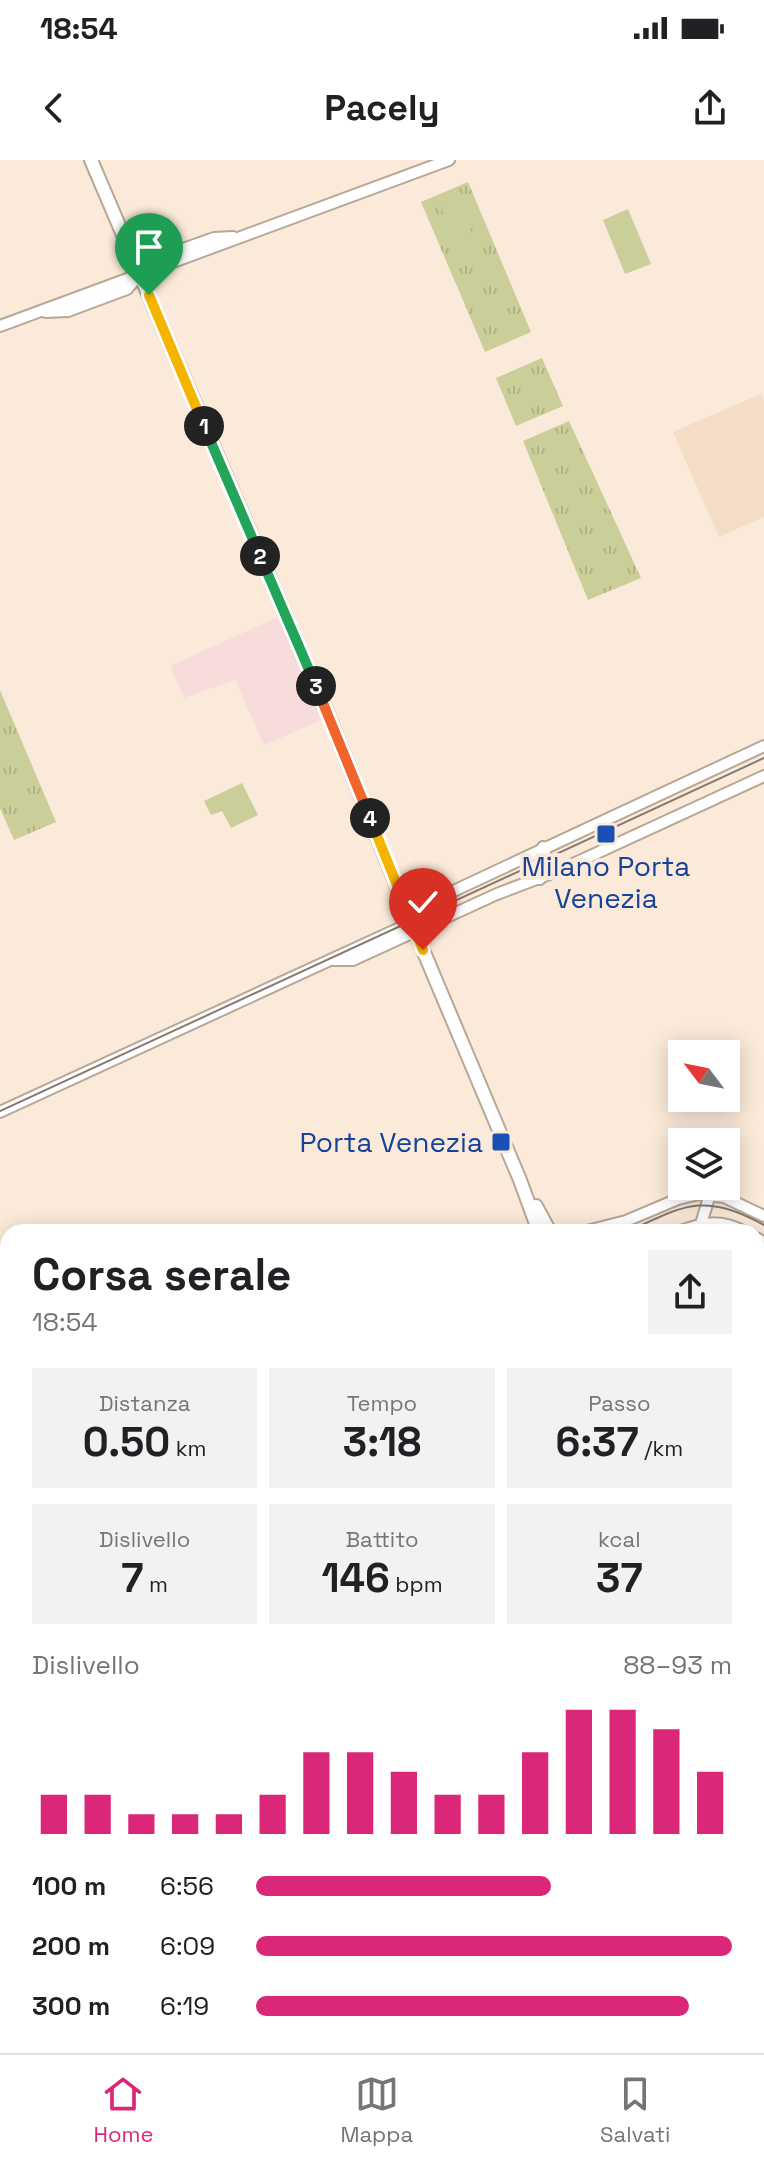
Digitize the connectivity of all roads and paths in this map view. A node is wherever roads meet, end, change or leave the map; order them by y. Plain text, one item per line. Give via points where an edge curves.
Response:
1 (91, 160) edge
2 (449, 160) edge
3 (141, 272) junction
4 (0, 326) edge
5 (764, 746) edge
6 (764, 776) edge
7 (543, 847) junction
8 (540, 879) junction
9 (413, 927) junction
10 (0, 1112) edge
11 (675, 1200) edge
12 (708, 1200) edge
13 (733, 1200) edge
14 (764, 1216) edge
15 (544, 1224) edge
16 (614, 1224) edge
17 (701, 1224) joint
18 (723, 1224) edge

1 - 3 main road
2 - 3 street
3 - 4 street via 127,289 68,311 40,311
3 - 9 main road
5 - 7 street
6 - 8 street
7 - 8 street via 548,863
7 - 9 street via 430,902
8 - 9 street
9 - 10 street
9 - 15 main road
11 - 16 street
12 - 17 street
13 - 14 street
17 - 18 street

